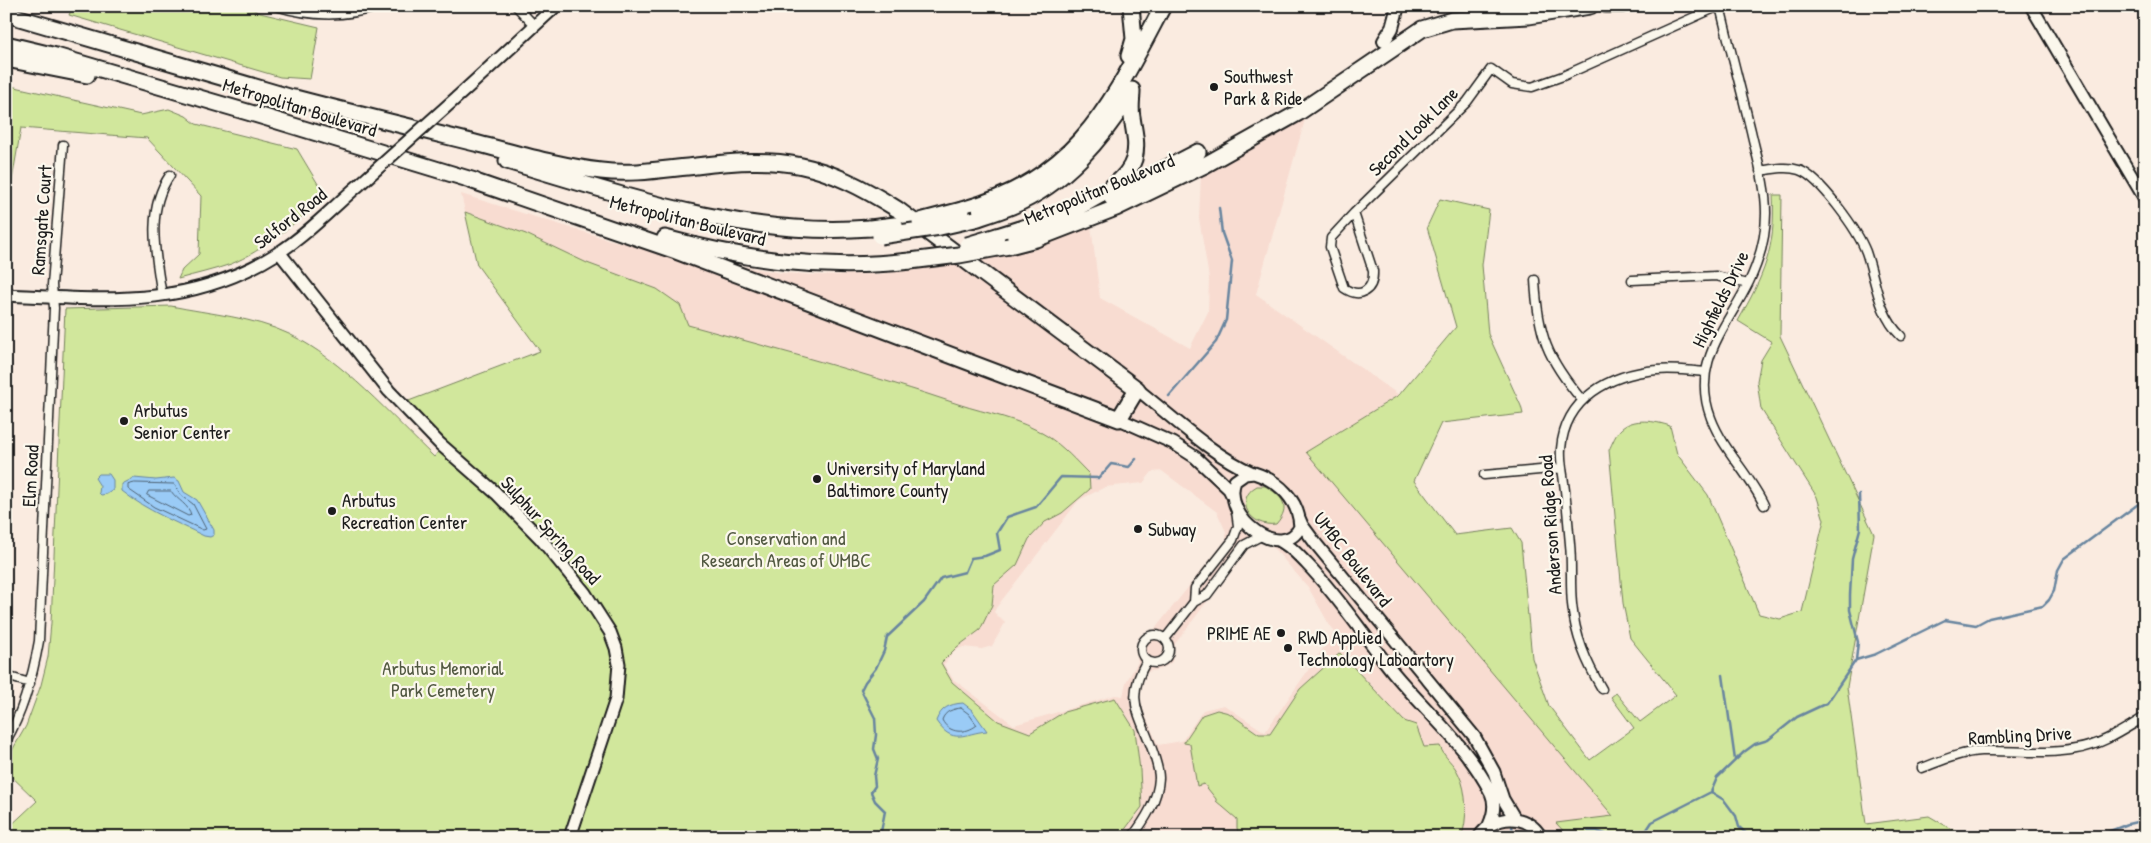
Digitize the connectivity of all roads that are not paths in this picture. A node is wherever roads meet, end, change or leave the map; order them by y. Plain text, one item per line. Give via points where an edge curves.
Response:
1 (276, 6) edge
2 (380, 6) edge
3 (516, 6) edge
4 (556, 6) edge
5 (1131, 6) edge
6 (1163, 6) edge
7 (1398, 6) edge
8 (1490, 6) edge
9 (1579, 6) edge
10 (1590, 6) edge
11 (1606, 6) edge
12 (1622, 6) edge
13 (1720, 6) edge
14 (2031, 6) edge
15 (6, 14) edge
16 (534, 25) junction
17 (1384, 41) joint
18 (6, 44) edge
19 (6, 59) edge
20 (1344, 81) junction
21 (295, 98) junction
22 (1111, 99) junction
23 (261, 116) junction
24 (63, 145) dead end
25 (1198, 152) dead end
26 (1760, 171) junction
27 (170, 175) dead end
28 (467, 179) junction
29 (2145, 200) edge
30 (1354, 213) junction
31 (875, 232) junction
32 (1003, 241) junction
33 (279, 252) junction
34 (1535, 280) dead end
35 (1632, 280) dead end
36 (1748, 284) junction
37 (6, 295) edge
38 (162, 296) junction
39 (53, 297) junction
40 (1901, 336) dead end
41 (1706, 372) junction
42 (1137, 389) junction
43 (1582, 400) junction
44 (1119, 419) junction
45 (1562, 468) junction
46 (1254, 473) junction
47 (1484, 475) dead end
48 (1232, 495) junction
49 (1764, 505) dead end
50 (1236, 509) junction
51 (1299, 518) junction
52 (1263, 535) junction
53 (1278, 540) junction
54 (1194, 602) junction
55 (1165, 639) junction
56 (1147, 660) junction
57 (6, 676) edge
58 (30, 683) junction
59 (1602, 689) dead end
60 (2145, 717) edge
61 (6, 741) edge
62 (1922, 768) dead end
63 (1515, 819) junction
64 (1489, 826) junction
65 (570, 837) edge
66 (1132, 837) edge
67 (1479, 837) edge
68 (1541, 837) edge

1 - 2 street via 321,16 356,13
3 - 16 street
4 - 16 street, Selford Road
5 - 22 highway via 1134,39 1131,53
6 - 22 highway
7 - 17 main road via 1392,28
8 - 9 main road
10 - 20 highway via 1546,14 1466,18 1438,24 1407,38
11 - 12 main road
13 - 26 street, Highfields Drive
13 - 30 street, Second Look Lane via 1532,87 1512,84 1491,69 1467,102
14 - 29 street
15 - 21 highway, Metropolitan Boulevard
16 - 33 street, Selford Road, bridge via 465,90
17 - 20 highway
18 - 23 highway, Metropolitan Boulevard
19 - 23 highway
20 - 32 highway, Metropolitan Boulevard via 1273,127 1162,187 1071,226
21 - 31 highway, Metropolitan Boulevard via 633,198 760,225
21 - 42 highway via 538,159 602,171 655,170 761,160 814,168 838,176 897,209
22 - 31 highway, Metropolitan Boulevard, bridge via 1081,141 1048,170 1006,195 934,218
23 - 28 highway, Metropolitan Boulevard
24 - 39 street, Ramsgate Court
25 - 32 highway via 1067,218
26 - 36 street, Highfields Drive via 1766,213 1764,233 1761,251
26 - 40 street via 1790,168 1799,170 1816,182 1858,236 1883,311
27 - 38 street via 158,197 154,228
28 - 32 highway, Metropolitan Boulevard, bridge via 645,232 748,257 816,265 881,264 959,255
28 - 44 highway via 676,251
30 - 30 street, Second Look Lane via 1333,234 1330,247 1344,288 1356,294 1371,286 1373,271
31 - 32 highway, bridge via 940,227 975,219 1035,194 1092,148 1132,90 1136,148 1121,180 1097,196
33 - 38 street, Selford Road via 239,274 207,286
33 - 65 street, Sulphur Spring Road via 389,391 541,539 585,594 610,632 619,664 616,699
34 - 43 street via 1536,311 1546,346 1561,375
35 - 36 street via 1716,276
36 - 41 street, Highfields Drive via 1712,346
37 - 39 street, Selford Road
38 - 39 street, Selford Road via 115,300
39 - 58 street, Elm Road via 40,623
41 - 43 street, Anderson Ridge Road via 1658,369 1638,373 1600,387
41 - 49 street, Highfields Drive via 1706,402 1711,418
42 - 44 highway
42 - 46 street via 1214,449
43 - 45 street, Anderson Ridge Road via 1563,438
44 - 48 street via 1195,456
45 - 47 street
45 - 59 street, Anderson Ridge Road via 1572,561 1571,602 1581,647
46 - 48 street via 1238,477
46 - 51 street via 1279,486
48 - 50 street
50 - 52 street via 1247,524
50 - 54 street via 1238,526 1232,540 1195,588
51 - 53 street via 1297,532 1292,537
51 - 63 street, UMBC Boulevard via 1316,544 1474,736
52 - 53 street
52 - 54 street via 1244,545 1207,595
53 - 64 street, UMBC Boulevard via 1289,546 1321,578 1394,672 1471,760 1492,795 1494,814
54 - 55 street
55 - 56 street via 1169,647 1167,656 1160,662
55 - 56 street via 1157,636 1145,640 1142,653
56 - 66 street via 1134,692 1136,708 1159,777 1153,804
57 - 58 street
58 - 61 street, Elm Road
60 - 62 street, Rambling Drive via 2109,738 2077,749 2055,752 1980,751
63 - 64 street via 1499,820
63 - 68 street via 1525,821
64 - 67 street

